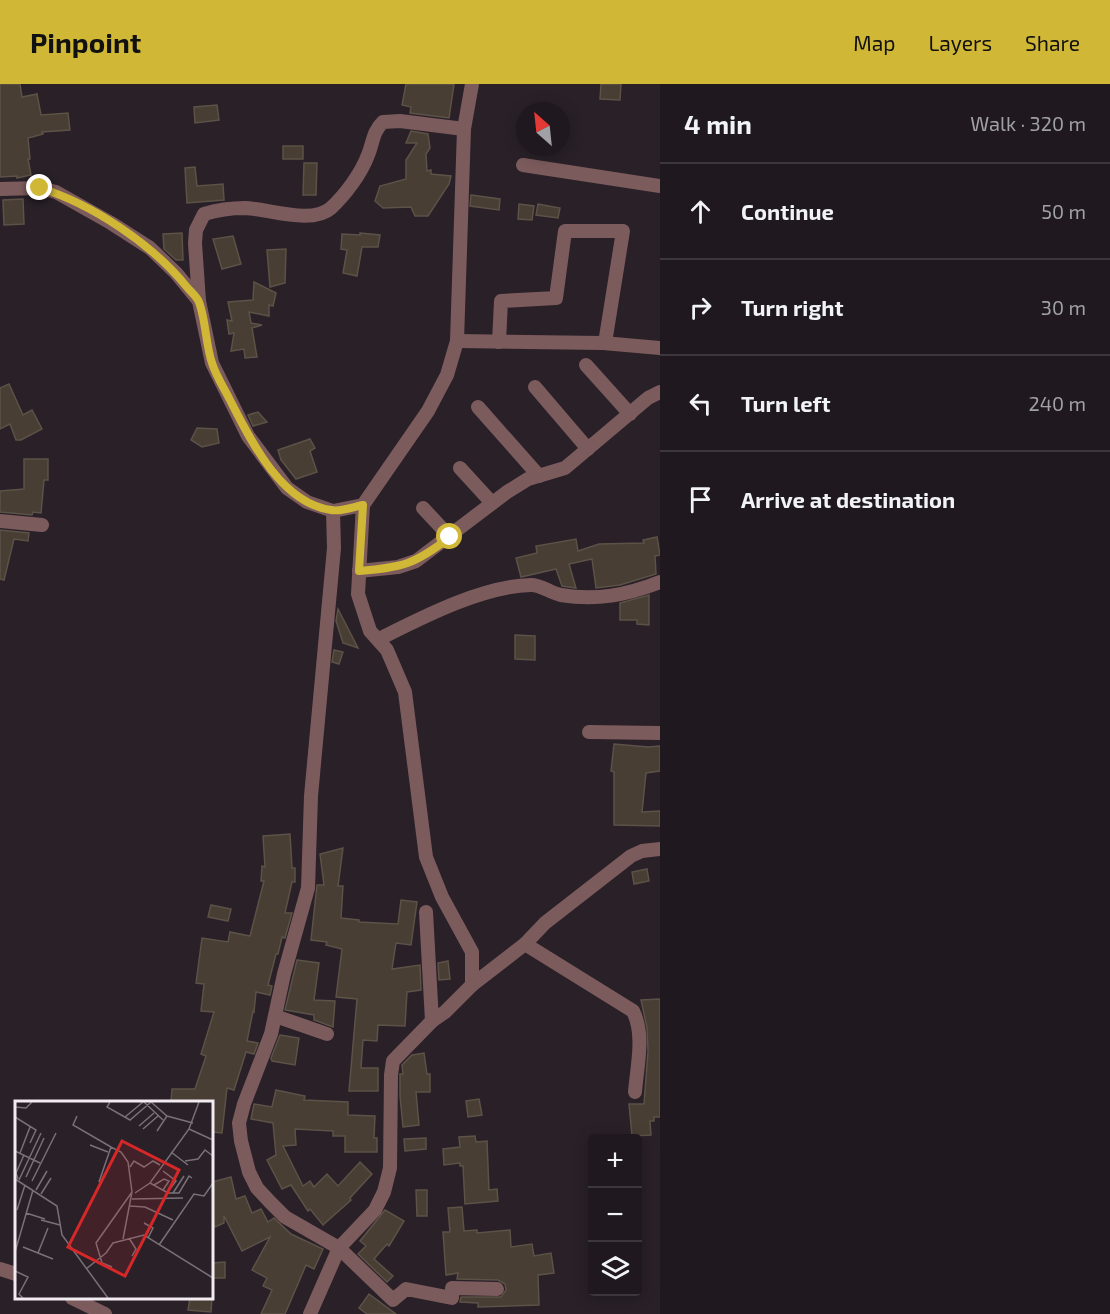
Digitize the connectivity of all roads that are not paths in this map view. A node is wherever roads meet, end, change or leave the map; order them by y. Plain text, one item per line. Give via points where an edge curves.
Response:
1 (472, 84) edge
2 (464, 129) junction
3 (523, 165) dead end
4 (660, 186) edge
5 (0, 189) edge
6 (199, 302) junction
7 (457, 341) junction
8 (499, 342) junction
9 (605, 343) junction
10 (660, 348) edge
11 (586, 365) dead end
12 (534, 387) dead end
13 (660, 392) edge
14 (478, 407) dead end
15 (630, 414) junction
16 (588, 449) junction
17 (460, 468) dead end
18 (539, 476) junction
19 (492, 503) junction
20 (363, 505) junction
21 (423, 508) dead end
22 (333, 511) junction
23 (0, 521) edge
24 (42, 525) dead end
25 (450, 537) junction
26 (359, 571) junction
27 (660, 582) edge
28 (379, 639) junction
29 (589, 732) dead end
30 (660, 733) edge
31 (660, 849) edge
32 (426, 912) dead end
33 (525, 944) junction
34 (472, 985) junction
35 (275, 1016) junction
36 (432, 1021) junction
37 (327, 1034) dead end
38 (635, 1092) dead end
39 (339, 1248) junction
40 (0, 1269) edge
41 (15, 1274) edge
42 (498, 1289) dead end
43 (74, 1299) edge
44 (105, 1314) edge
45 (310, 1314) edge

1 - 2 street
2 - 6 street via 383,122 376,129 356,178 332,208 321,215 307,217 245,208 204,214 195,243
2 - 7 street
3 - 4 street
5 - 6 street via 40,188 71,200 150,248
6 - 22 street via 212,363 248,436 287,488 307,502
7 - 8 street
7 - 20 street via 447,375 428,411
8 - 9 street
8 - 9 street via 501,302 556,298 565,231 623,231
9 - 10 street
11 - 15 street
12 - 16 street
13 - 15 street
14 - 18 street
15 - 16 street
16 - 18 street via 565,468
17 - 19 street
18 - 19 street
19 - 25 street
20 - 22 street
20 - 26 street
21 - 25 street
22 - 35 street via 334,548 311,796 308,888
23 - 24 street
25 - 26 street via 416,561
26 - 28 street via 358,594 363,615 370,631
27 - 28 street via 624,594 590,599 557,595 533,585 519,586 435,611
28 - 34 street via 405,692 426,857 442,897 472,952
29 - 30 street
31 - 33 street via 631,856 545,923
32 - 36 street
33 - 34 street
33 - 38 street via 633,1011 639,1034
34 - 36 street
35 - 37 street
35 - 39 street via 240,1123 249,1172 257,1188 285,1216
36 - 39 street via 393,1061 390,1168 384,1192 375,1210
39 - 42 street via 393,1300 406,1289 452,1298 452,1288
39 - 45 street
40 - 41 street
43 - 44 street

